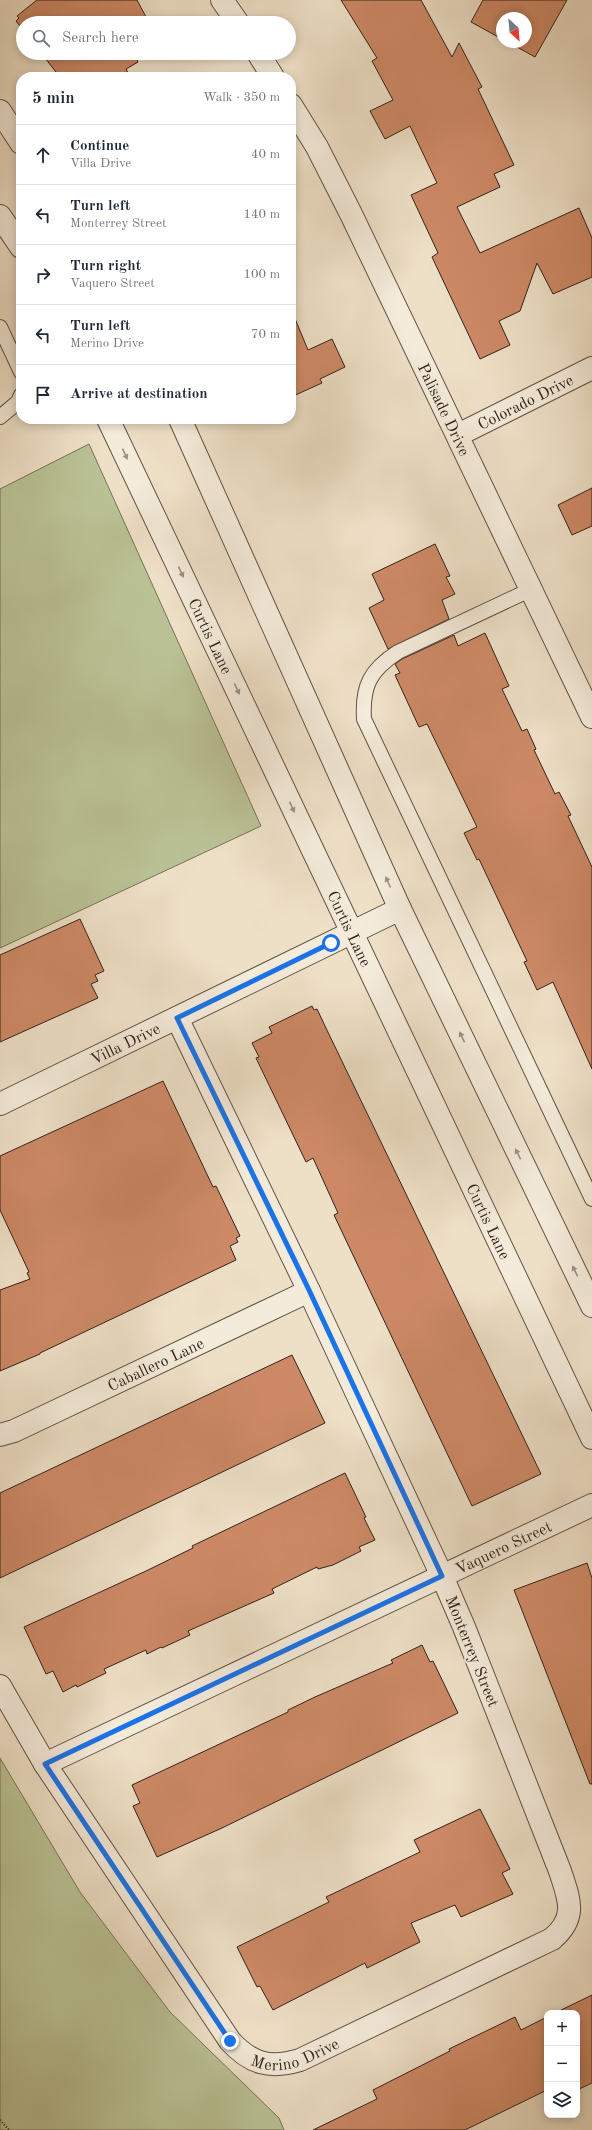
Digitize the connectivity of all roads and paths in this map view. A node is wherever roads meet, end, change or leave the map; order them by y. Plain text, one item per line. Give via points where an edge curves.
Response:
1 (222, 0) edge
2 (233, 16) edge
3 (262, 60) edge
4 (270, 72) edge
5 (0, 111) edge
6 (296, 113) edge
7 (16, 135) edge
8 (0, 216) edge
9 (16, 240) edge
10 (0, 327) edge
11 (16, 359) edge
12 (592, 368) edge
13 (16, 404) edge
14 (0, 417) edge
15 (110, 424) edge
16 (182, 424) edge
17 (458, 435) junction
18 (532, 589) junction
19 (592, 717) edge
20 (400, 909) junction
21 (352, 933) junction
22 (177, 1018) junction
23 (0, 1104) edge
24 (592, 1199) edge
25 (309, 1290) junction
26 (592, 1306) edge
27 (0, 1435) edge
28 (592, 1438) edge
29 (592, 1505) edge
30 (442, 1576) junction
31 (0, 1686) edge
32 (45, 1764) junction
33 (566, 1923) joint
34 (0, 2120) edge
35 (9, 2130) edge

1 - 2 street
3 - 4 street
5 - 7 street
6 - 17 street, Palisade Drive via 317,147
8 - 9 street
10 - 11 lane
12 - 17 street, Colorado Drive
13 - 14 lane
15 -> 21 street, Curtis Lane
20 -> 16 street
17 - 18 street, Palisade Drive
18 - 19 street, Palisade Drive
18 - 24 lane via 398,652 381,663 369,680 363,699 364,719
20 - 21 street, Villa Drive
26 -> 20 street
21 - 22 street, Villa Drive
21 - 28 street, Curtis Lane
22 - 23 street, Villa Drive
22 - 25 street, Monterrey Street
25 - 27 street, Caballero Lane via 14,1431
25 - 30 street, Monterrey Street
29 - 30 street, Vaquero Street
30 - 32 street, Vaquero Street
30 - 33 street, Monterrey Street via 560,1871 570,1907
31 - 32 street, Merino Drive
32 - 33 street, Merino Drive via 230,2041 241,2053 254,2061 285,2065 300,2060 552,1939
34 - 35 path

